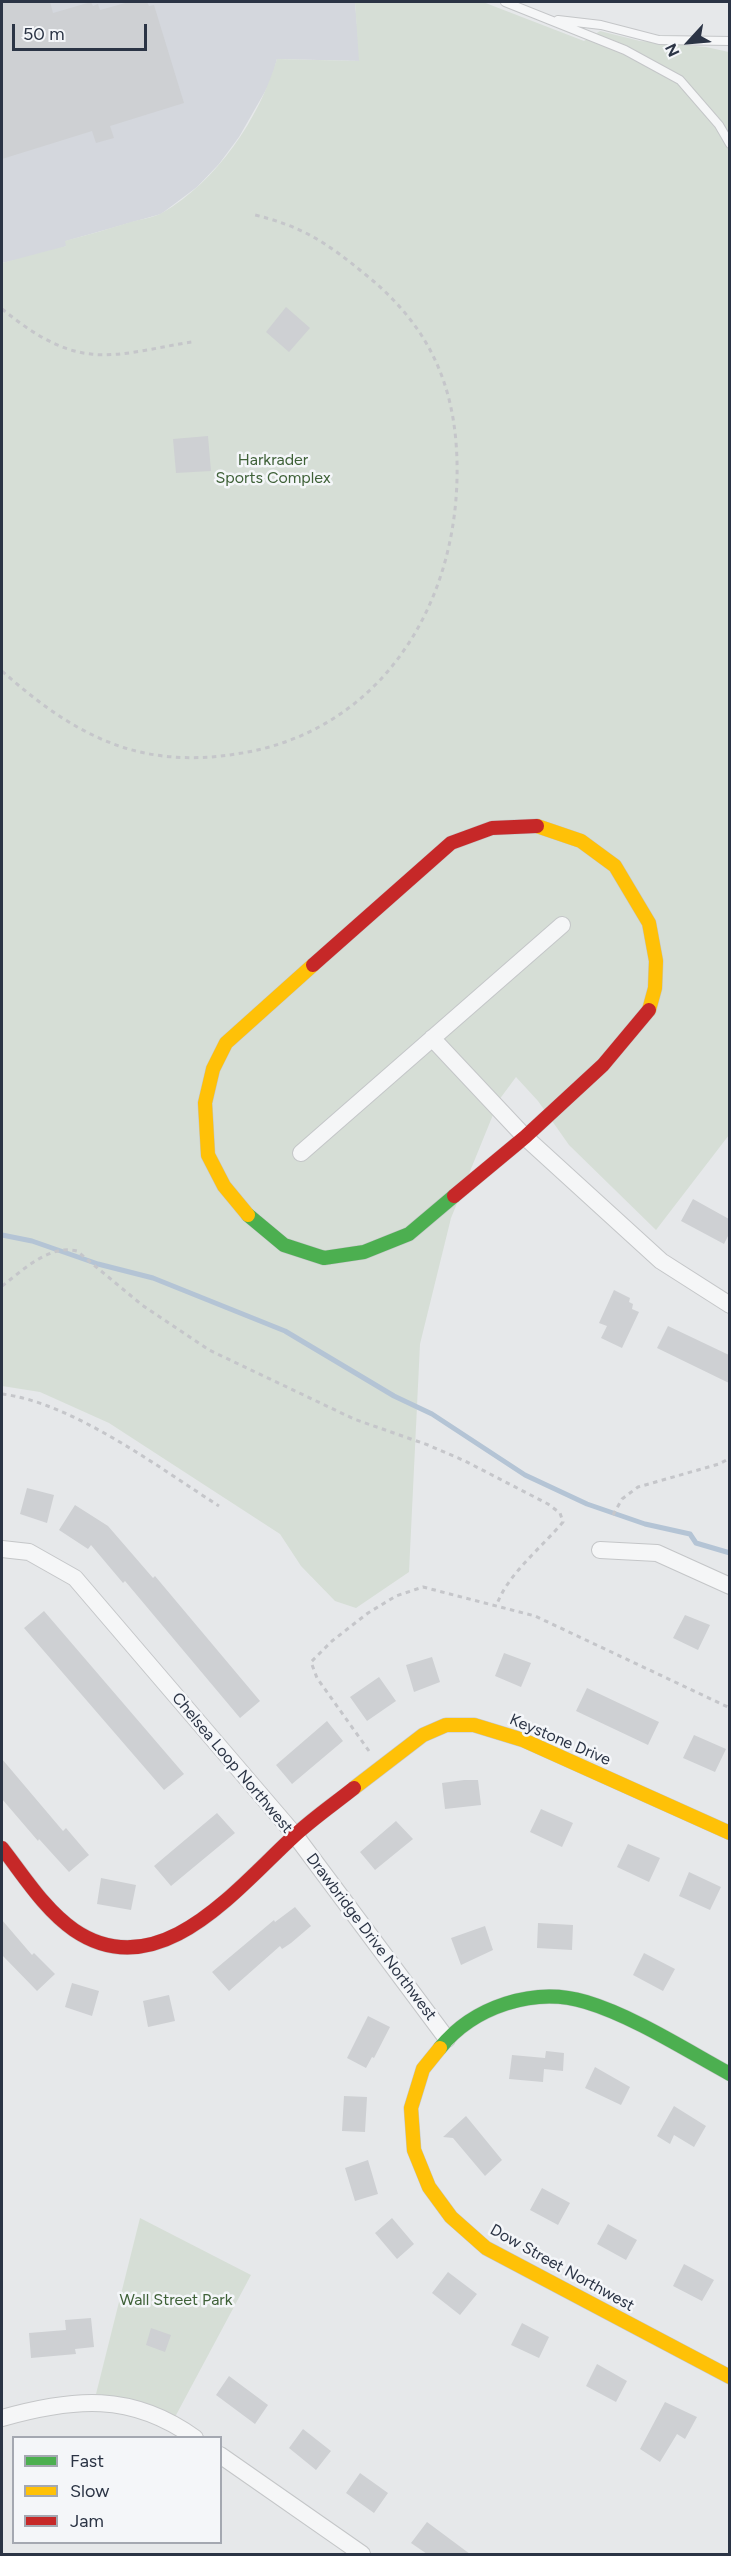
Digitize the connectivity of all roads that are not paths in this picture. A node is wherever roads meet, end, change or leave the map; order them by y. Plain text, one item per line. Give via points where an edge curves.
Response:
1 (505, 2) edge
2 (549, 20) junction
3 (729, 41) edge
4 (729, 144) edge
5 (562, 926) dead end
6 (432, 1038) junction
7 (525, 1137) junction
8 (302, 1153) dead end
9 (729, 1305) edge
10 (2, 1549) edge
11 (600, 1550) dead end
12 (729, 1586) edge
13 (729, 1833) edge
14 (295, 1835) junction
15 (2, 1848) edge
16 (447, 2039) junction
17 (729, 2074) edge
18 (729, 2377) edge
19 (2, 2418) edge
20 (192, 2436) edge
21 (222, 2456) edge
22 (362, 2554) edge

1 - 2 lane
2 - 3 lane via 601,26 659,40
2 - 4 lane via 625,50 680,80
5 - 6 street
6 - 7 street
6 - 8 street
7 - 7 street via 409,1234 364,1252 324,1258 284,1245 252,1220 224,1186 208,1155 205,1103 213,1069 226,1042 451,843 492,828 537,826 581,841 615,866 649,923 656,962 655,988 648,1014 603,1065
7 - 9 street via 661,1261
10 - 14 street, Chelsea Loop Northwest via 29,1552 75,1578
11 - 12 street via 657,1553
13 - 14 street, Keystone Drive via 502,1731 455,1724 427,1733
14 - 15 street, Chelsea Loop Northwest via 221,1907 192,1929 163,1942 134,1948 105,1944 78,1933 58,1916
14 - 16 street, Drawbridge Drive Northwest
16 - 17 street, Dow Street Northwest via 470,2019 505,2003 546,1997 584,2001 619,2015
16 - 18 street, Dow Street Northwest via 423,2069 411,2109 414,2150 429,2187 451,2217 486,2248
19 - 20 street via 83,2402 117,2404 153,2414
21 - 22 street

